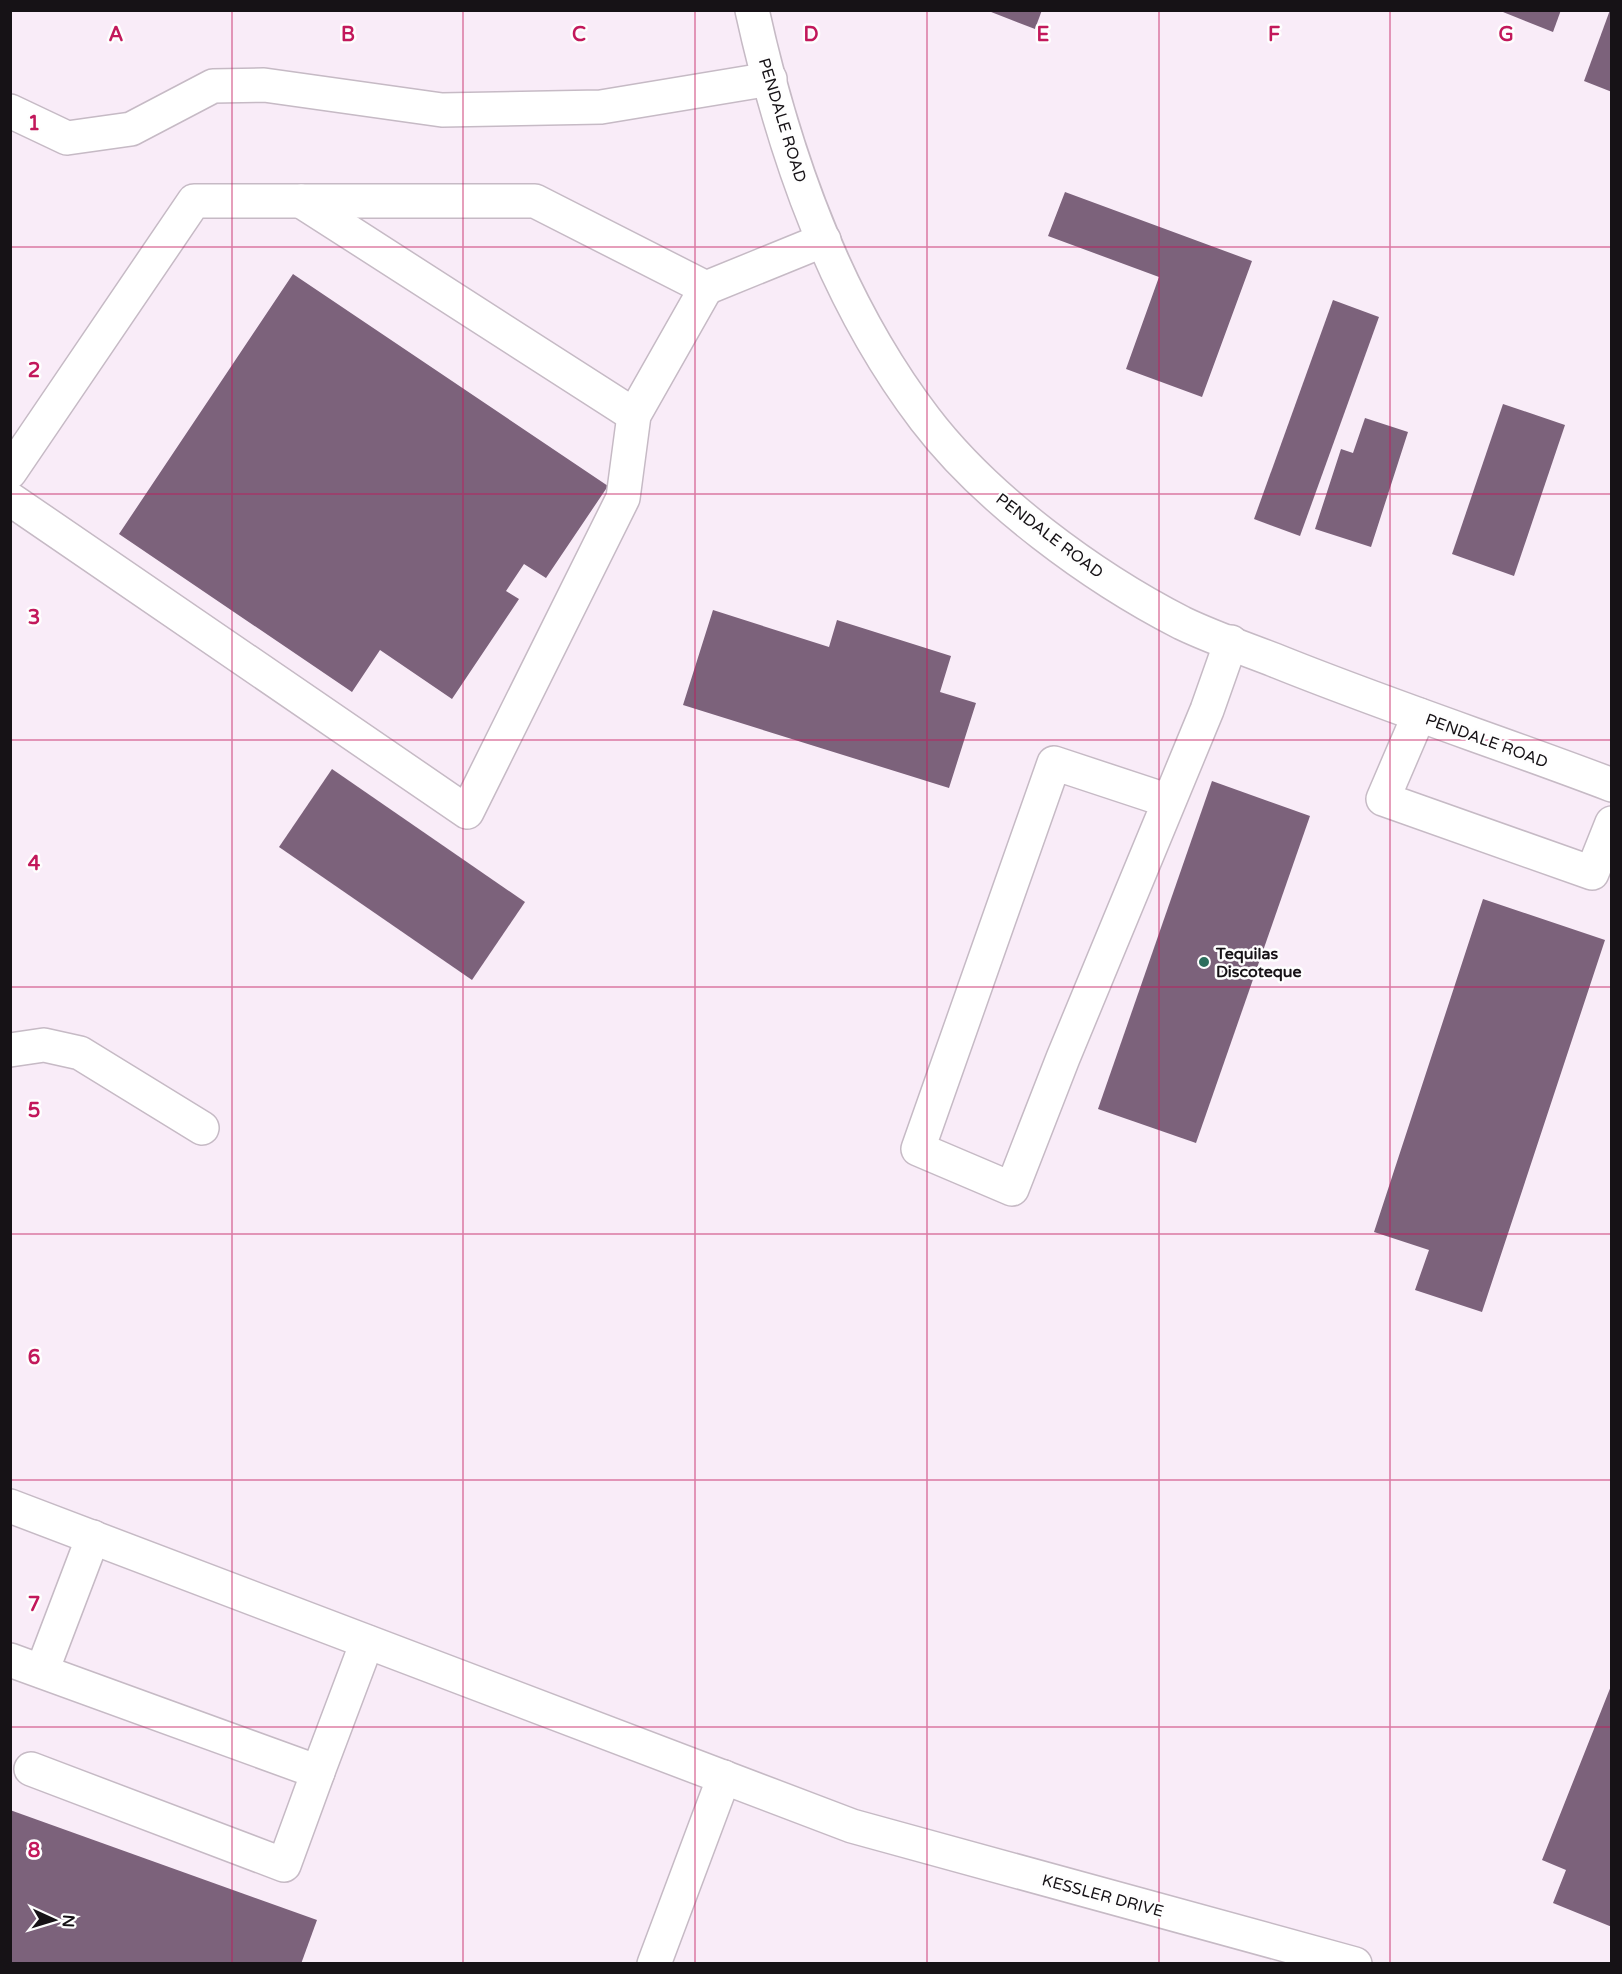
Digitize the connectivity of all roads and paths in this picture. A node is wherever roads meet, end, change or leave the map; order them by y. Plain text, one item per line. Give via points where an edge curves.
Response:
1 (752, 10) edge
2 (770, 79) junction
3 (10, 111) edge
4 (301, 201) junction
5 (824, 240) junction
6 (706, 288) junction
7 (634, 415) junction
8 (10, 472) edge
9 (10, 499) edge
10 (1231, 642) junction
11 (1419, 715) junction
12 (1611, 785) edge
13 (1169, 801) junction
14 (1611, 823) edge
15 (10, 1050) edge
16 (202, 1128) dead end
17 (10, 1506) edge
18 (93, 1537) junction
19 (368, 1642) junction
20 (10, 1660) edge
21 (42, 1671) junction
22 (30, 1769) dead end
23 (318, 1772) junction
24 (724, 1777) junction
25 (654, 1964) edge
26 (1355, 1964) edge

1 - 2 street, PENDALE ROAD
2 - 3 street via 601,108 442,110 264,86 213,86 131,129 68,138
2 - 5 street, PENDALE ROAD via 792,157
4 - 6 street via 535,201
4 - 7 street
4 - 8 street via 194,201
5 - 6 street
5 - 10 street, PENDALE ROAD via 862,321 893,374 957,456 999,497 1114,583 1183,623
6 - 7 street
7 - 9 street via 623,498 467,813
10 - 11 street, PENDALE ROAD
10 - 13 street via 1208,710
11 - 12 street, PENDALE ROAD
11 - 14 street via 1383,799 1592,873
13 - 13 street via 1012,1189 918,1149 1054,763
15 - 16 street via 44,1045 80,1053
17 - 18 street, KESSLER DRIVE
18 - 19 street, KESSLER DRIVE
18 - 21 street
19 - 23 street
19 - 24 street, KESSLER DRIVE
20 - 21 street
21 - 23 street
22 - 23 street via 284,1865
24 - 25 street
24 - 26 street, KESSLER DRIVE via 852,1826

